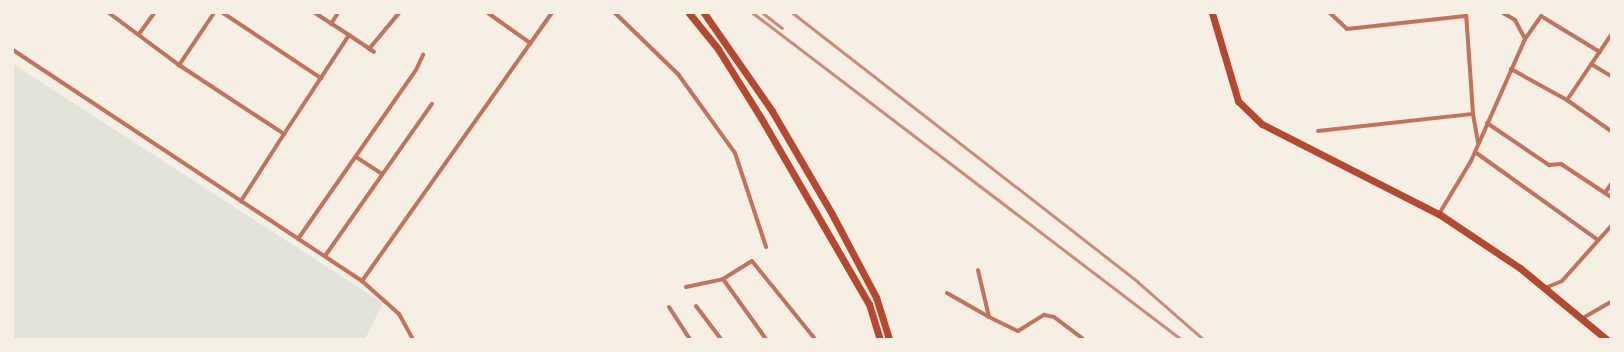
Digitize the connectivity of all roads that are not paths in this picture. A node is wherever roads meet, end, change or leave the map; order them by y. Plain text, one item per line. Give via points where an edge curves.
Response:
1 (109, 13) edge
2 (154, 13) edge
3 (214, 13) edge
4 (222, 13) edge
5 (315, 13) edge
6 (338, 13) edge
7 (399, 13) edge
8 (488, 13) edge
9 (552, 13) edge
10 (615, 13) edge
11 (689, 13) edge
12 (704, 13) edge
13 (1212, 13) edge
14 (1330, 13) edge
15 (1503, 13) edge
16 (1465, 14) edge
17 (331, 24) junction
18 (139, 34) junction
19 (349, 35) junction
20 (1611, 35) edge
21 (1525, 39) junction
22 (530, 43) junction
23 (369, 49) junction
24 (13, 50) edge
25 (374, 52) dead end
26 (1600, 52) junction
27 (423, 55) dead end
28 (1591, 64) junction
29 (179, 65) junction
30 (1511, 69) junction
31 (1611, 76) edge
32 (321, 78) junction
33 (1567, 100) junction
34 (432, 104) dead end
35 (1473, 114) junction
36 (1487, 123) junction
37 (1318, 131) dead end
38 (1611, 131) edge
39 (284, 134) junction
40 (1479, 143) junction
41 (1475, 152) junction
42 (356, 157) junction
43 (382, 174) junction
44 (1611, 184) edge
45 (1605, 193) junction
46 (1611, 197) edge
47 (241, 201) junction
48 (1439, 214) junction
49 (1611, 226) edge
50 (298, 239) junction
51 (1598, 240) junction
52 (766, 247) dead end
53 (325, 256) junction
54 (978, 270) dead end
55 (723, 279) junction
56 (362, 281) junction
57 (686, 287) dead end
58 (1545, 288) junction
59 (947, 293) dead end
60 (1611, 302) edge
61 (696, 306) dead end
62 (669, 307) dead end
63 (989, 317) junction
64 (1584, 318) junction
65 (413, 339) edge
66 (690, 339) edge
67 (721, 339) edge
68 (766, 339) edge
69 (815, 339) edge
70 (880, 339) edge
71 (889, 339) edge
72 (1083, 339) edge
73 (1606, 339) edge

1 - 18 street
2 - 18 street
3 - 29 street
4 - 32 street
5 - 17 street
6 - 17 street
7 - 23 street
8 - 22 street
9 - 22 street
10 - 52 street via 678,74 735,153
11 - 70 main road via 718,49 869,304
12 - 71 main road via 772,111 832,214 876,297
13 - 48 main road via 1238,101 1262,124
14 - 16 street via 1347,29
15 - 21 street via 1515,20
16 - 35 street
17 - 19 street
18 - 29 street
19 - 23 street
19 - 32 street
20 - 26 street
21 - 26 street via 1541,16
21 - 30 street
22 - 56 street
23 - 25 street
24 - 47 street
26 - 28 street
27 - 42 street via 416,70
28 - 31 street
28 - 33 street
29 - 39 street
30 - 33 street
30 - 36 street
32 - 39 street
33 - 38 street
34 - 43 street
35 - 37 street
35 - 40 street
36 - 40 street
36 - 45 street via 1549,165 1561,164
39 - 47 street
40 - 41 street
41 - 48 street
41 - 51 street
42 - 43 street
42 - 50 street
43 - 53 street
44 - 45 street
45 - 46 street
47 - 50 street
48 - 58 main road
49 - 51 street
50 - 53 street
51 - 58 street via 1562,281
53 - 56 street
54 - 63 street
55 - 57 street
55 - 68 street
55 - 69 street via 752,262
56 - 65 street via 399,314
58 - 64 main road
59 - 63 street
60 - 64 street
61 - 67 street
62 - 66 street
63 - 72 street via 1018,331 1044,315 1054,317
64 - 73 main road

